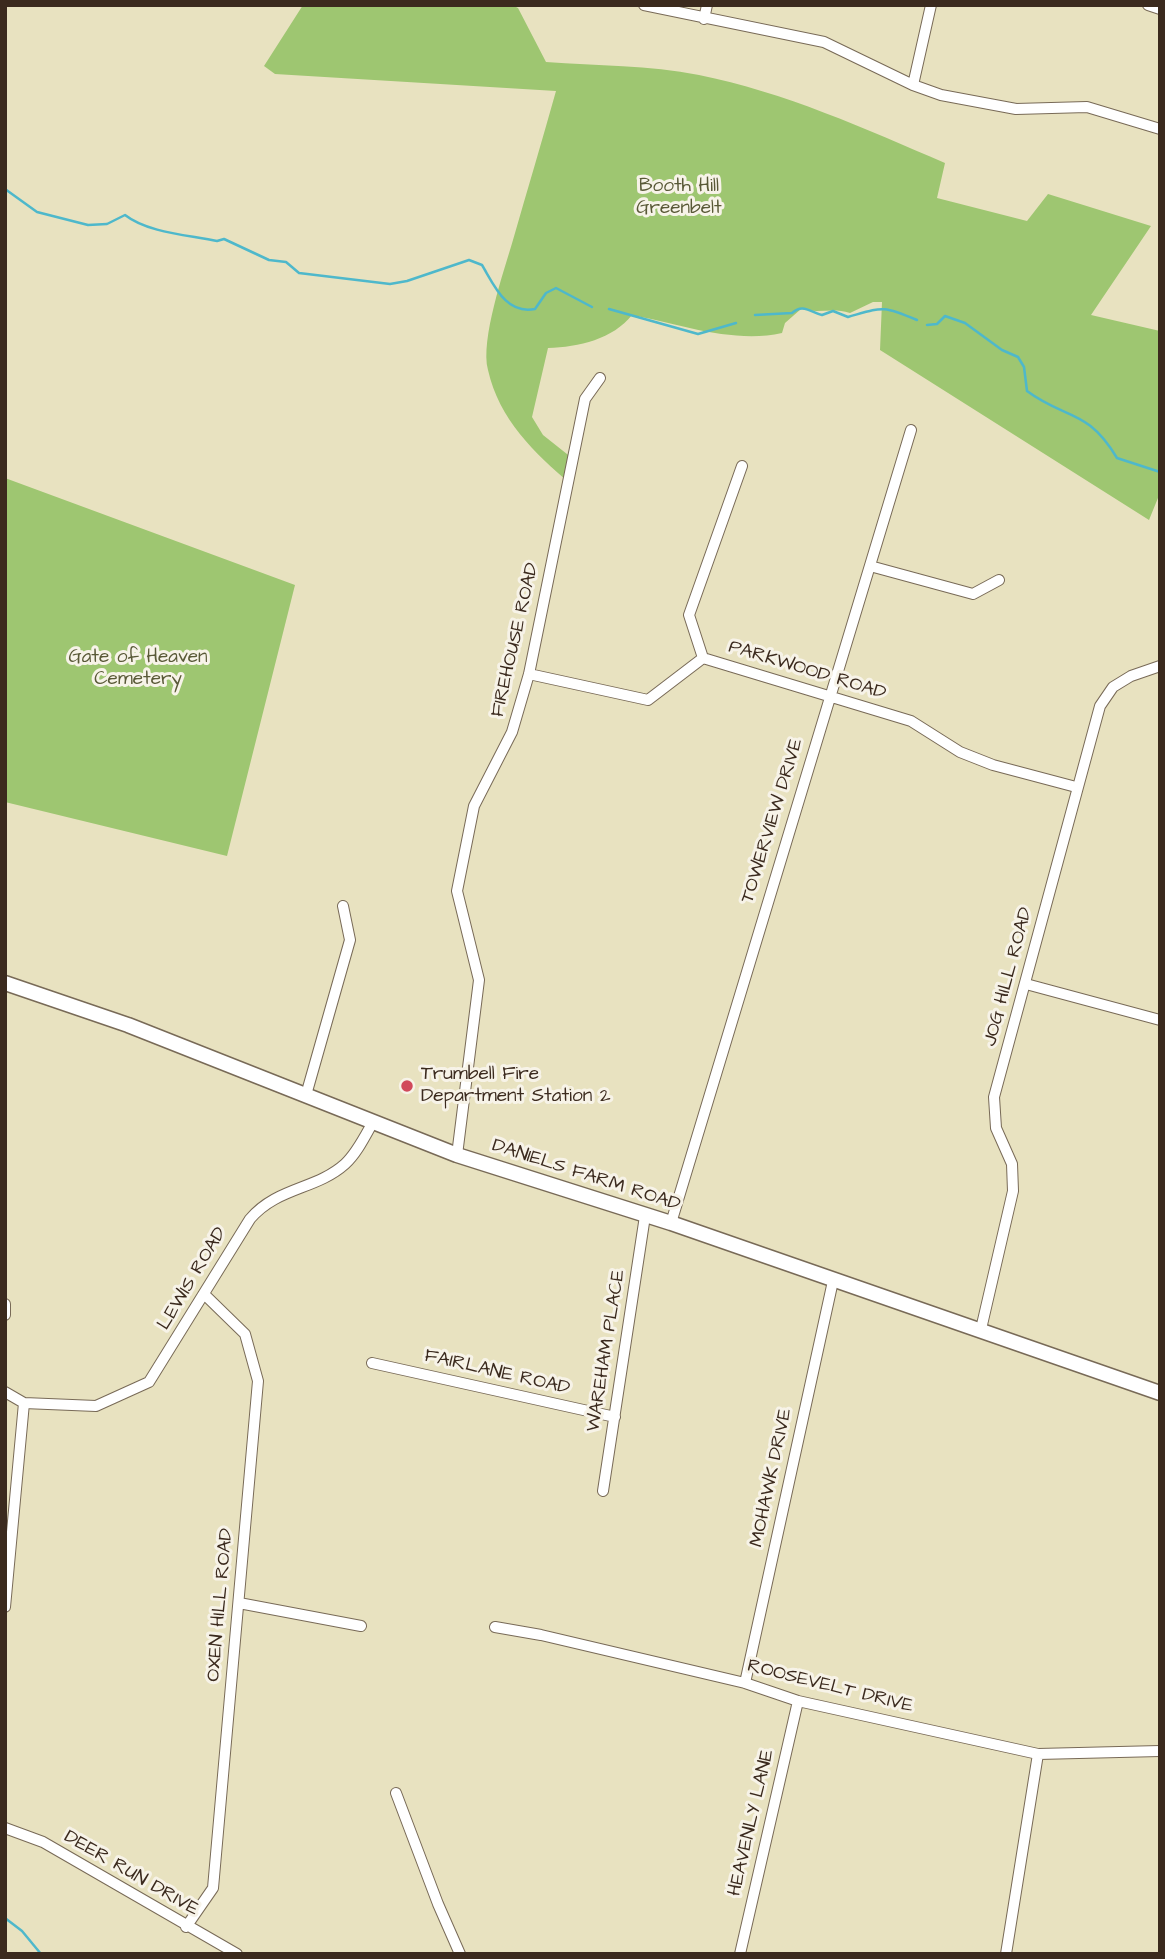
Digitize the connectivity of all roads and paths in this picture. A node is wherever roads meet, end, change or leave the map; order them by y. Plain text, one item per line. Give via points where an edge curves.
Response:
1 (643, 5) edge
2 (707, 5) edge
3 (932, 5) edge
4 (1148, 5) edge
5 (1160, 9) edge
6 (704, 19) junction
7 (913, 85) junction
8 (1160, 129) edge
9 (600, 378) dead end
10 (911, 430) dead end
11 (742, 466) dead end
12 (870, 566) junction
13 (999, 580) dead end
14 (703, 658) junction
15 (1160, 666) edge
16 (529, 674) junction
17 (830, 695) junction
18 (1076, 787) junction
19 (343, 906) dead end
20 (5, 983) edge
21 (1026, 984) junction
22 (1160, 1020) edge
23 (306, 1095) junction
24 (373, 1122) junction
25 (457, 1155) junction
26 (645, 1216) junction
27 (671, 1223) junction
28 (834, 1281) junction
29 (205, 1296) junction
30 (6, 1305) edge
31 (5, 1315) edge
32 (981, 1329) junction
33 (372, 1363) dead end
34 (5, 1392) edge
35 (1160, 1393) edge
36 (24, 1403) junction
37 (615, 1417) junction
38 (603, 1491) dead end
39 (239, 1603) junction
40 (5, 1607) edge
41 (360, 1626) dead end
42 (495, 1627) dead end
43 (745, 1683) junction
44 (798, 1701) junction
45 (1160, 1751) edge
46 (1038, 1754) junction
47 (396, 1793) dead end
48 (5, 1828) edge
49 (186, 1927) junction
50 (237, 1954) edge
51 (460, 1954) edge
52 (740, 1954) edge
53 (1006, 1954) edge

1 - 6 street
2 - 6 street
3 - 7 street
4 - 5 street
6 - 7 street via 824,42
7 - 8 street via 1004,107 1087,107
9 - 16 street, FIREHOUSE ROAD via 585,398
10 - 12 street, TOWERVIEW DRIVE
11 - 14 street via 689,615
12 - 13 street via 973,594
12 - 17 street, TOWERVIEW DRIVE
14 - 16 street, PARKWOOD ROAD via 648,700
14 - 17 street, PARKWOOD ROAD
15 - 18 street, JOG HILL ROAD via 1114,687 1101,706
16 - 25 street, FIREHOUSE ROAD via 512,732 474,806 457,891 479,980
17 - 18 street, PARKWOOD ROAD via 911,721 960,752 993,765
17 - 27 street, TOWERVIEW DRIVE
18 - 21 street, JOG HILL ROAD
19 - 23 street via 350,940
20 - 23 main road, DANIELS FARM ROAD via 128,1025
21 - 22 street
21 - 32 street, JOG HILL ROAD via 994,1097 996,1128 1012,1164 1013,1191
23 - 24 main road, DANIELS FARM ROAD
24 - 25 main road, DANIELS FARM ROAD
24 - 29 street, LEWIS ROAD via 346,1163 260,1208
25 - 26 main road, DANIELS FARM ROAD
26 - 27 main road, DANIELS FARM ROAD
26 - 37 street, WAREHAM PLACE
27 - 28 main road, DANIELS FARM ROAD
28 - 32 main road, DANIELS FARM ROAD
28 - 43 street, MOHAWK DRIVE
29 - 36 street, LEWIS ROAD via 149,1382 96,1406
29 - 39 street, OXEN HILL ROAD via 245,1334 258,1381
30 - 31 street
32 - 35 main road, DANIELS FARM ROAD
33 - 37 street, FAIRLANE ROAD
34 - 36 street
36 - 40 street
37 - 38 street, WAREHAM PLACE
39 - 41 street
39 - 49 street, OXEN HILL ROAD via 213,1888
42 - 43 street, ROOSEVELT DRIVE
43 - 44 street, ROOSEVELT DRIVE
44 - 46 street, ROOSEVELT DRIVE
44 - 52 street, HEAVENLY LANE
45 - 46 street, ROOSEVELT DRIVE
46 - 53 street
47 - 51 street
48 - 49 street, DEER RUN DRIVE via 43,1842
49 - 50 street, DEER RUN DRIVE

